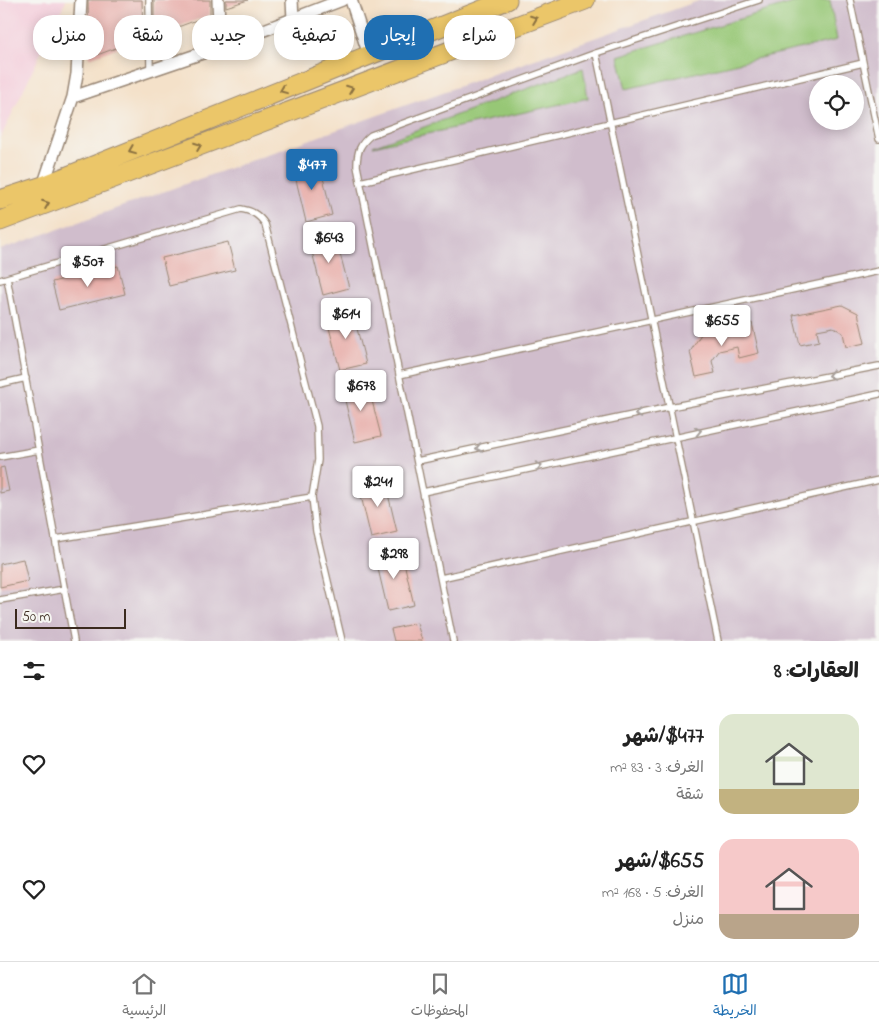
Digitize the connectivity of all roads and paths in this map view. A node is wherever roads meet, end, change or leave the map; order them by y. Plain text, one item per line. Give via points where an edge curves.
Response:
1 (81, 0) edge
2 (149, 0) edge
3 (218, 0) edge
4 (292, 0) edge
5 (342, 0) edge
6 (351, 0) edge
7 (507, 0) edge
8 (585, 0) edge
9 (759, 0) edge
10 (850, 0) edge
11 (219, 15) edge
12 (293, 15) edge
13 (303, 15) edge
14 (434, 29) edge
15 (364, 40) edge
16 (596, 53) junction
17 (192, 57) edge
18 (364, 57) edge
19 (863, 63) junction
20 (150, 71) junction
21 (73, 97) junction
22 (877, 117) edge
23 (611, 122) junction
24 (879, 139) edge
25 (360, 182) junction
26 (43, 186) junction
27 (0, 200) edge
28 (0, 221) edge
29 (879, 271) edge
30 (7, 278) junction
31 (0, 280) edge
32 (652, 320) junction
33 (879, 366) edge
34 (400, 375) junction
35 (26, 378) junction
36 (0, 384) edge
37 (879, 394) edge
38 (670, 407) junction
39 (675, 436) junction
40 (39, 450) junction
41 (0, 457) edge
42 (417, 461) junction
43 (879, 480) edge
44 (423, 492) junction
45 (312, 497) junction
46 (693, 522) junction
47 (56, 539) junction
48 (441, 578) junction
49 (65, 589) junction
50 (0, 600) edge
51 (74, 641) edge
52 (342, 641) edge
53 (454, 641) edge
54 (718, 641) edge

1 - 21 street
2 - 20 lane
3 - 11 street
4 - 12 street
5 - 13 street
6 - 15 street
7 - 14 highway
28 -> 8 highway
9 - 16 lane
10 - 19 lane
16 - 23 lane
16 - 25 lane via 371,135 361,144 357,154
17 - 20 street
18 -> 26 highway
19 - 22 lane
19 - 23 lane
20 - 21 street
21 - 26 street
22 - 24 lane
23 - 25 lane
23 - 32 lane
25 - 34 lane
26 - 27 highway
29 - 32 lane
30 - 31 lane
30 - 35 lane
30 - 45 lane via 241,209 260,216 265,224 316,426 318,460
32 - 34 lane
32 - 38 lane
33 -> 38 lane
34 - 42 lane
35 - 36 lane
35 - 40 lane
39 -> 37 lane
38 - 39 lane
38 -> 42 lane
44 -> 39 lane
39 - 46 lane
40 - 41 lane
40 - 47 lane
42 - 44 lane
43 - 46 lane
44 - 48 lane
45 - 47 lane
45 - 52 lane via 316,531
46 - 48 lane
46 - 54 lane
47 - 49 lane
48 - 53 lane
49 - 50 lane
49 - 51 lane

